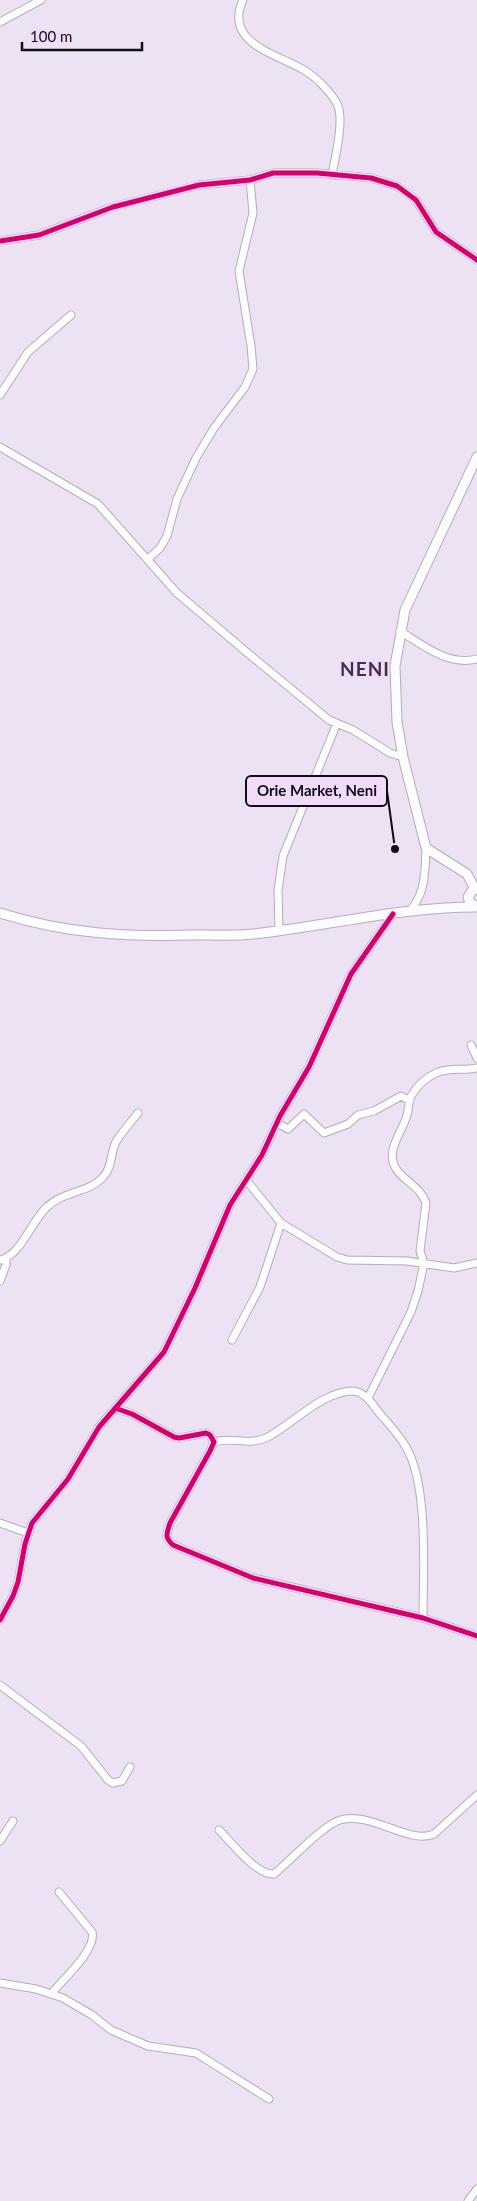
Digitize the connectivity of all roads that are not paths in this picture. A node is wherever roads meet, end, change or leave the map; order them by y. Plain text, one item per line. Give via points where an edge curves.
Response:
1 (41, 0) edge
2 (243, 0) edge
3 (0, 22) edge
4 (332, 175) junction
5 (250, 180) junction
6 (0, 241) edge
7 (477, 260) edge
8 (71, 315) dead end
9 (0, 395) edge
10 (0, 447) edge
11 (477, 457) edge
12 (148, 559) junction
13 (400, 632) junction
14 (477, 659) edge
15 (337, 723) junction
16 (402, 757) junction
17 (426, 848) junction
18 (474, 890) edge
19 (451, 907) junction
20 (476, 907) edge
21 (409, 912) junction
22 (0, 913) edge
23 (393, 914) junction
24 (279, 930) junction
25 (472, 1044) dead end
26 (477, 1058) edge
27 (477, 1068) edge
28 (410, 1101) junction
29 (138, 1113) dead end
30 (277, 1123) junction
31 (247, 1181) junction
32 (281, 1223) junction
33 (3, 1259) edge
34 (424, 1263) junction
35 (477, 1263) edge
36 (0, 1281) edge
37 (232, 1340) dead end
38 (368, 1398) junction
39 (115, 1408) junction
40 (214, 1442) junction
41 (0, 1523) edge
42 (28, 1532) junction
43 (423, 1618) junction
44 (0, 1620) edge
45 (477, 1636) edge
46 (0, 1685) edge
47 (130, 1767) dead end
48 (477, 1794) edge
49 (13, 1821) dead end
50 (219, 1830) dead end
51 (0, 1841) edge
52 (59, 1892) dead end
53 (0, 1983) edge
54 (50, 1994) junction
55 (269, 2099) dead end
56 (477, 2189) edge
57 (468, 2201) edge

1 - 3 street
2 - 4 street via 237,19 248,38 267,52 305,70 338,107
4 - 5 street via 274,173
4 - 7 street via 371,178 397,186 416,200 436,232
5 - 6 street via 199,185 113,207 39,234
5 - 12 street via 253,213 239,271 252,369 245,386 214,428 188,472 167,536
8 - 9 street via 28,352
10 - 12 street via 98,504
11 - 13 street via 405,610
12 - 15 street via 176,593
13 - 14 street via 450,659
13 - 16 street via 395,693
15 - 16 street
15 - 24 street via 283,856 278,890
16 - 17 street
17 - 18 street via 467,874
17 - 21 street via 425,877 420,896
18 - 19 street
18 - 20 street via 468,900
19 - 20 street
19 - 21 street
21 - 23 street
22 - 24 street via 90,934 251,934
23 - 24 street
23 - 30 street via 351,974 309,1067
25 - 26 street
27 - 28 street via 437,1072 423,1080
28 - 30 street via 401,1096 394,1098 330,1132 323,1132 304,1114 288,1129
28 - 34 street via 392,1157 396,1169 424,1196 426,1203 420,1251
29 - 33 street via 117,1140 105,1175 95,1184 49,1205 15,1252
30 - 31 street
31 - 32 street
31 - 39 street via 230,1205 164,1352
32 - 34 street via 347,1260
32 - 37 street via 260,1287
33 - 36 street via 6,1265
34 - 35 street via 454,1268
34 - 38 street via 411,1312
38 - 40 street via 352,1391 341,1393 266,1438 252,1442
38 - 43 street via 406,1448 418,1485 423,1530
39 - 40 street via 174,1437 206,1433
39 - 42 street
40 - 43 street via 170,1523 166,1534 172,1545 253,1578
41 - 42 street
42 - 44 street via 18,1582
43 - 45 street
46 - 47 street via 81,1746 108,1780 113,1783 122,1781
48 - 50 street via 434,1834 426,1837 365,1821 340,1820 321,1832 274,1874 261,1872
49 - 51 street
52 - 54 street via 92,1932 93,1942
53 - 54 street
54 - 55 street via 70,2001 111,2030 132,2040 155,2048 196,2053
56 - 57 street

